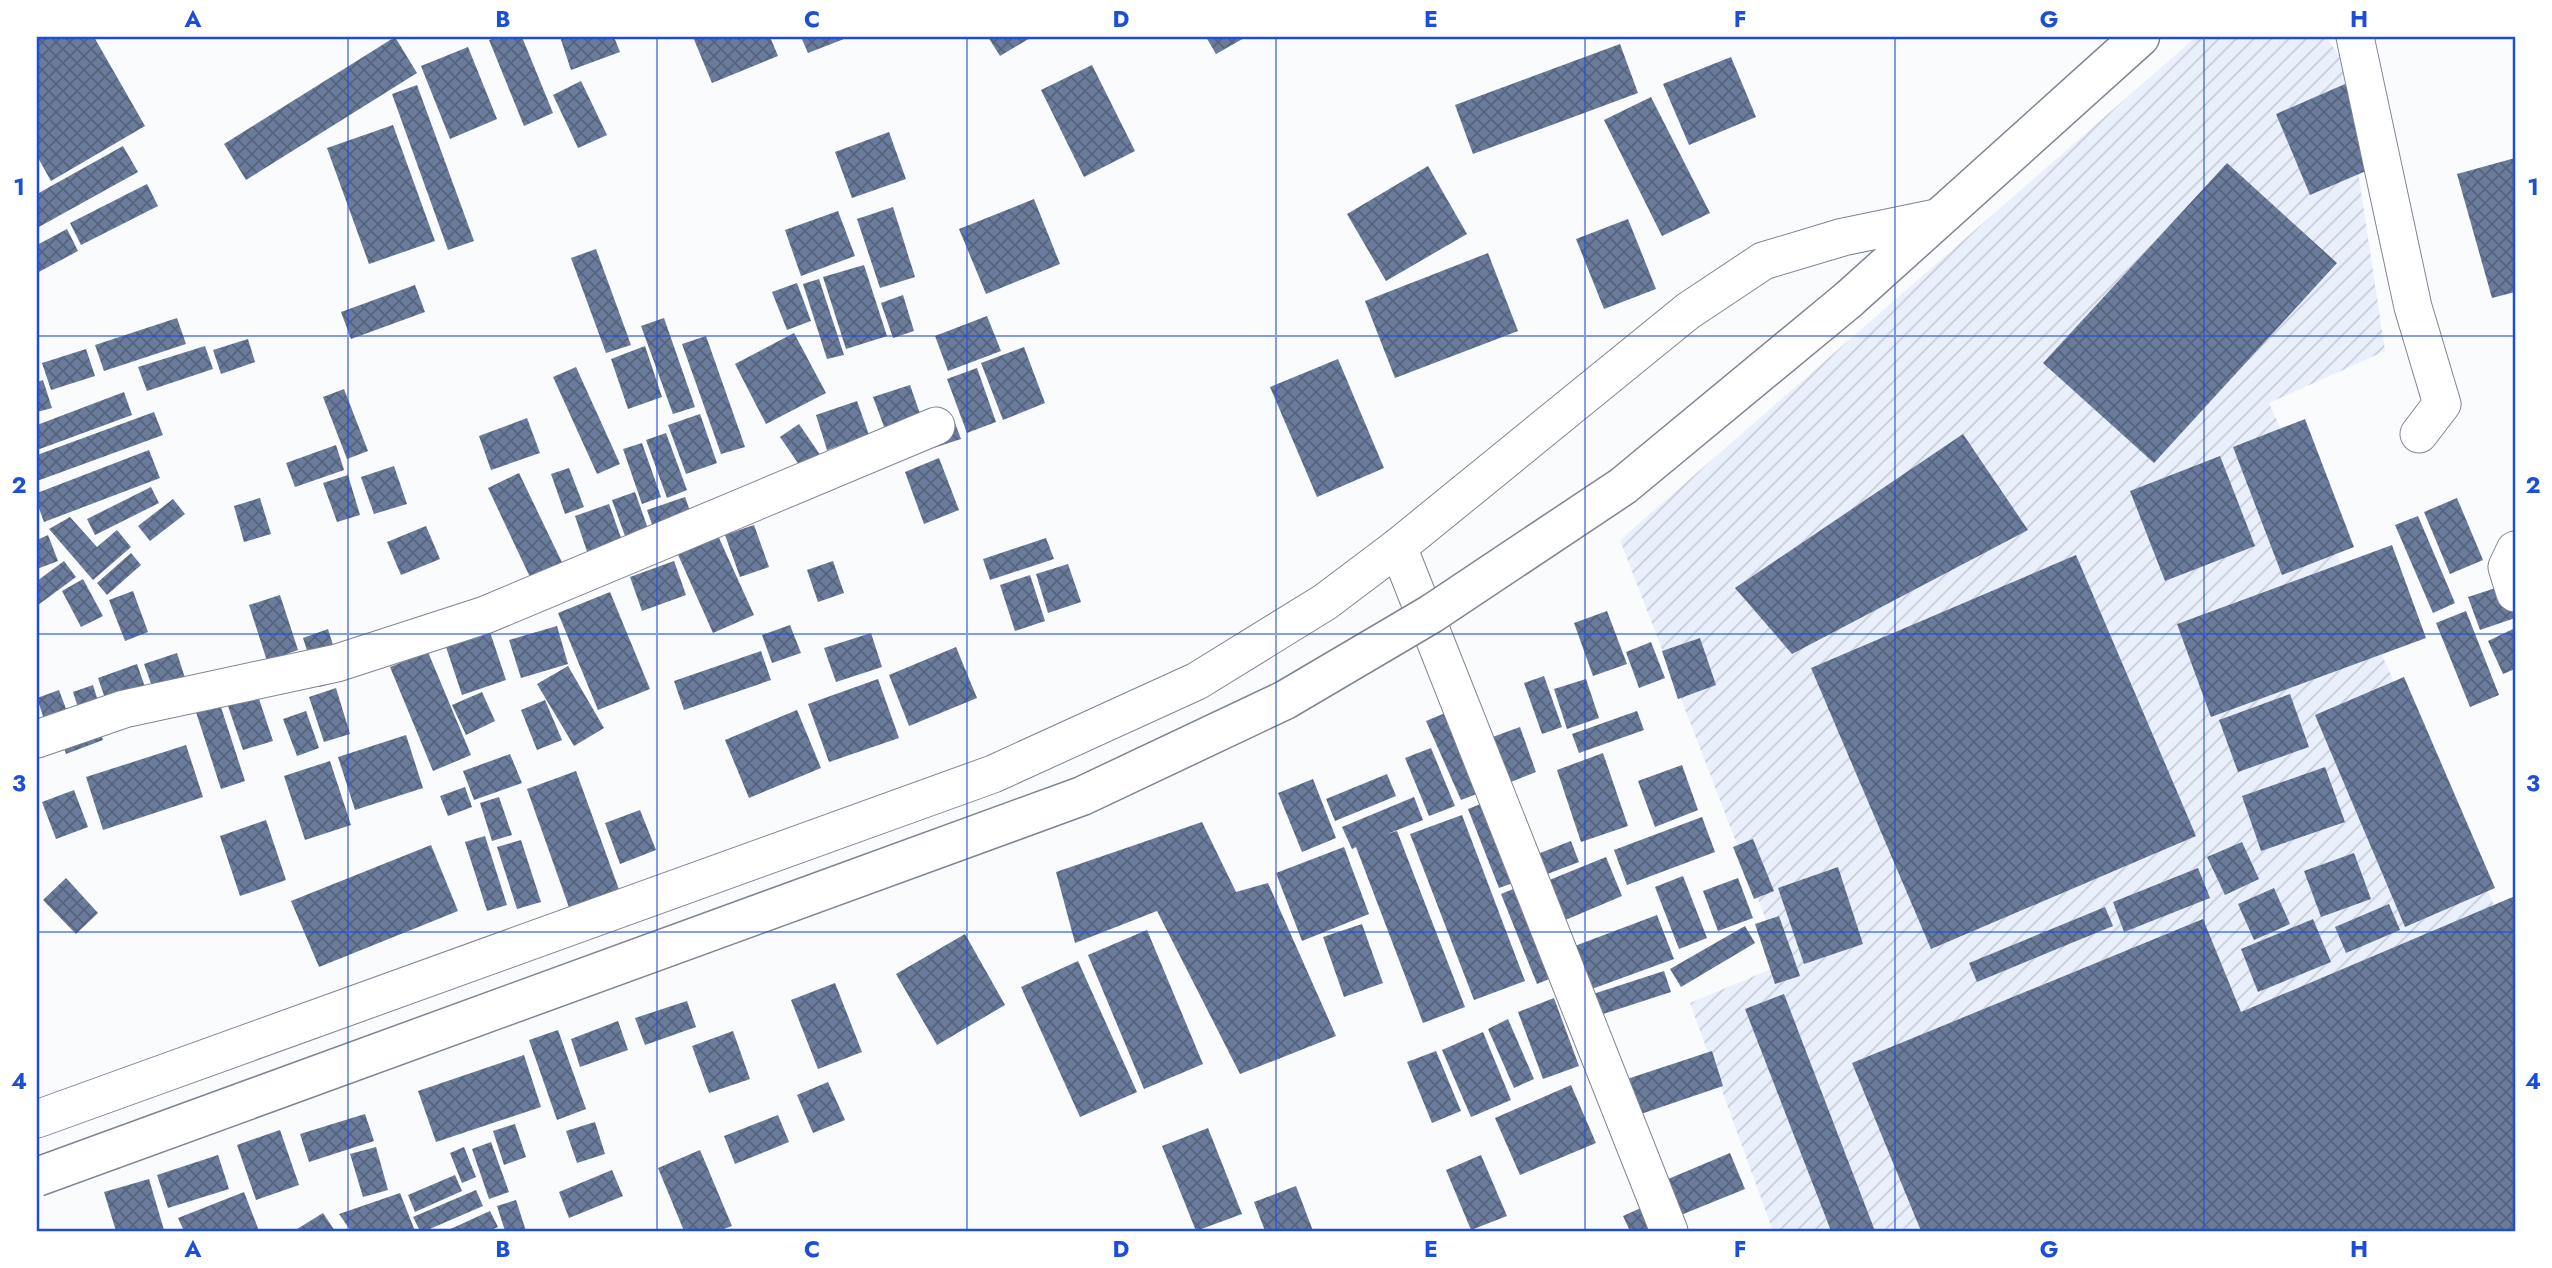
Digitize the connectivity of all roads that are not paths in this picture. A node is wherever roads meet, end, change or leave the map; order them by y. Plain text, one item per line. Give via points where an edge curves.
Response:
1 (2140, 37) edge
2 (2355, 37) edge
3 (1940, 217) junction
4 (936, 426) dead end
5 (2419, 434) dead end
6 (1398, 547) junction
7 (2515, 550) edge
8 (2515, 593) edge
9 (37, 739) edge
10 (37, 1119) edge
11 (37, 1177) edge
12 (1669, 1231) edge

1 - 3 main road
2 - 5 street via 2413,307 2442,404
3 - 6 street via 1843,237 1763,261 1688,311
3 - 11 main road, bridge via 1848,300 1623,486 1431,614 1285,700 1082,796
4 - 9 street via 485,615 337,663 124,709
6 - 10 street via 1325,602 1197,681 993,774
6 - 12 street
7 - 8 street via 2507,567

